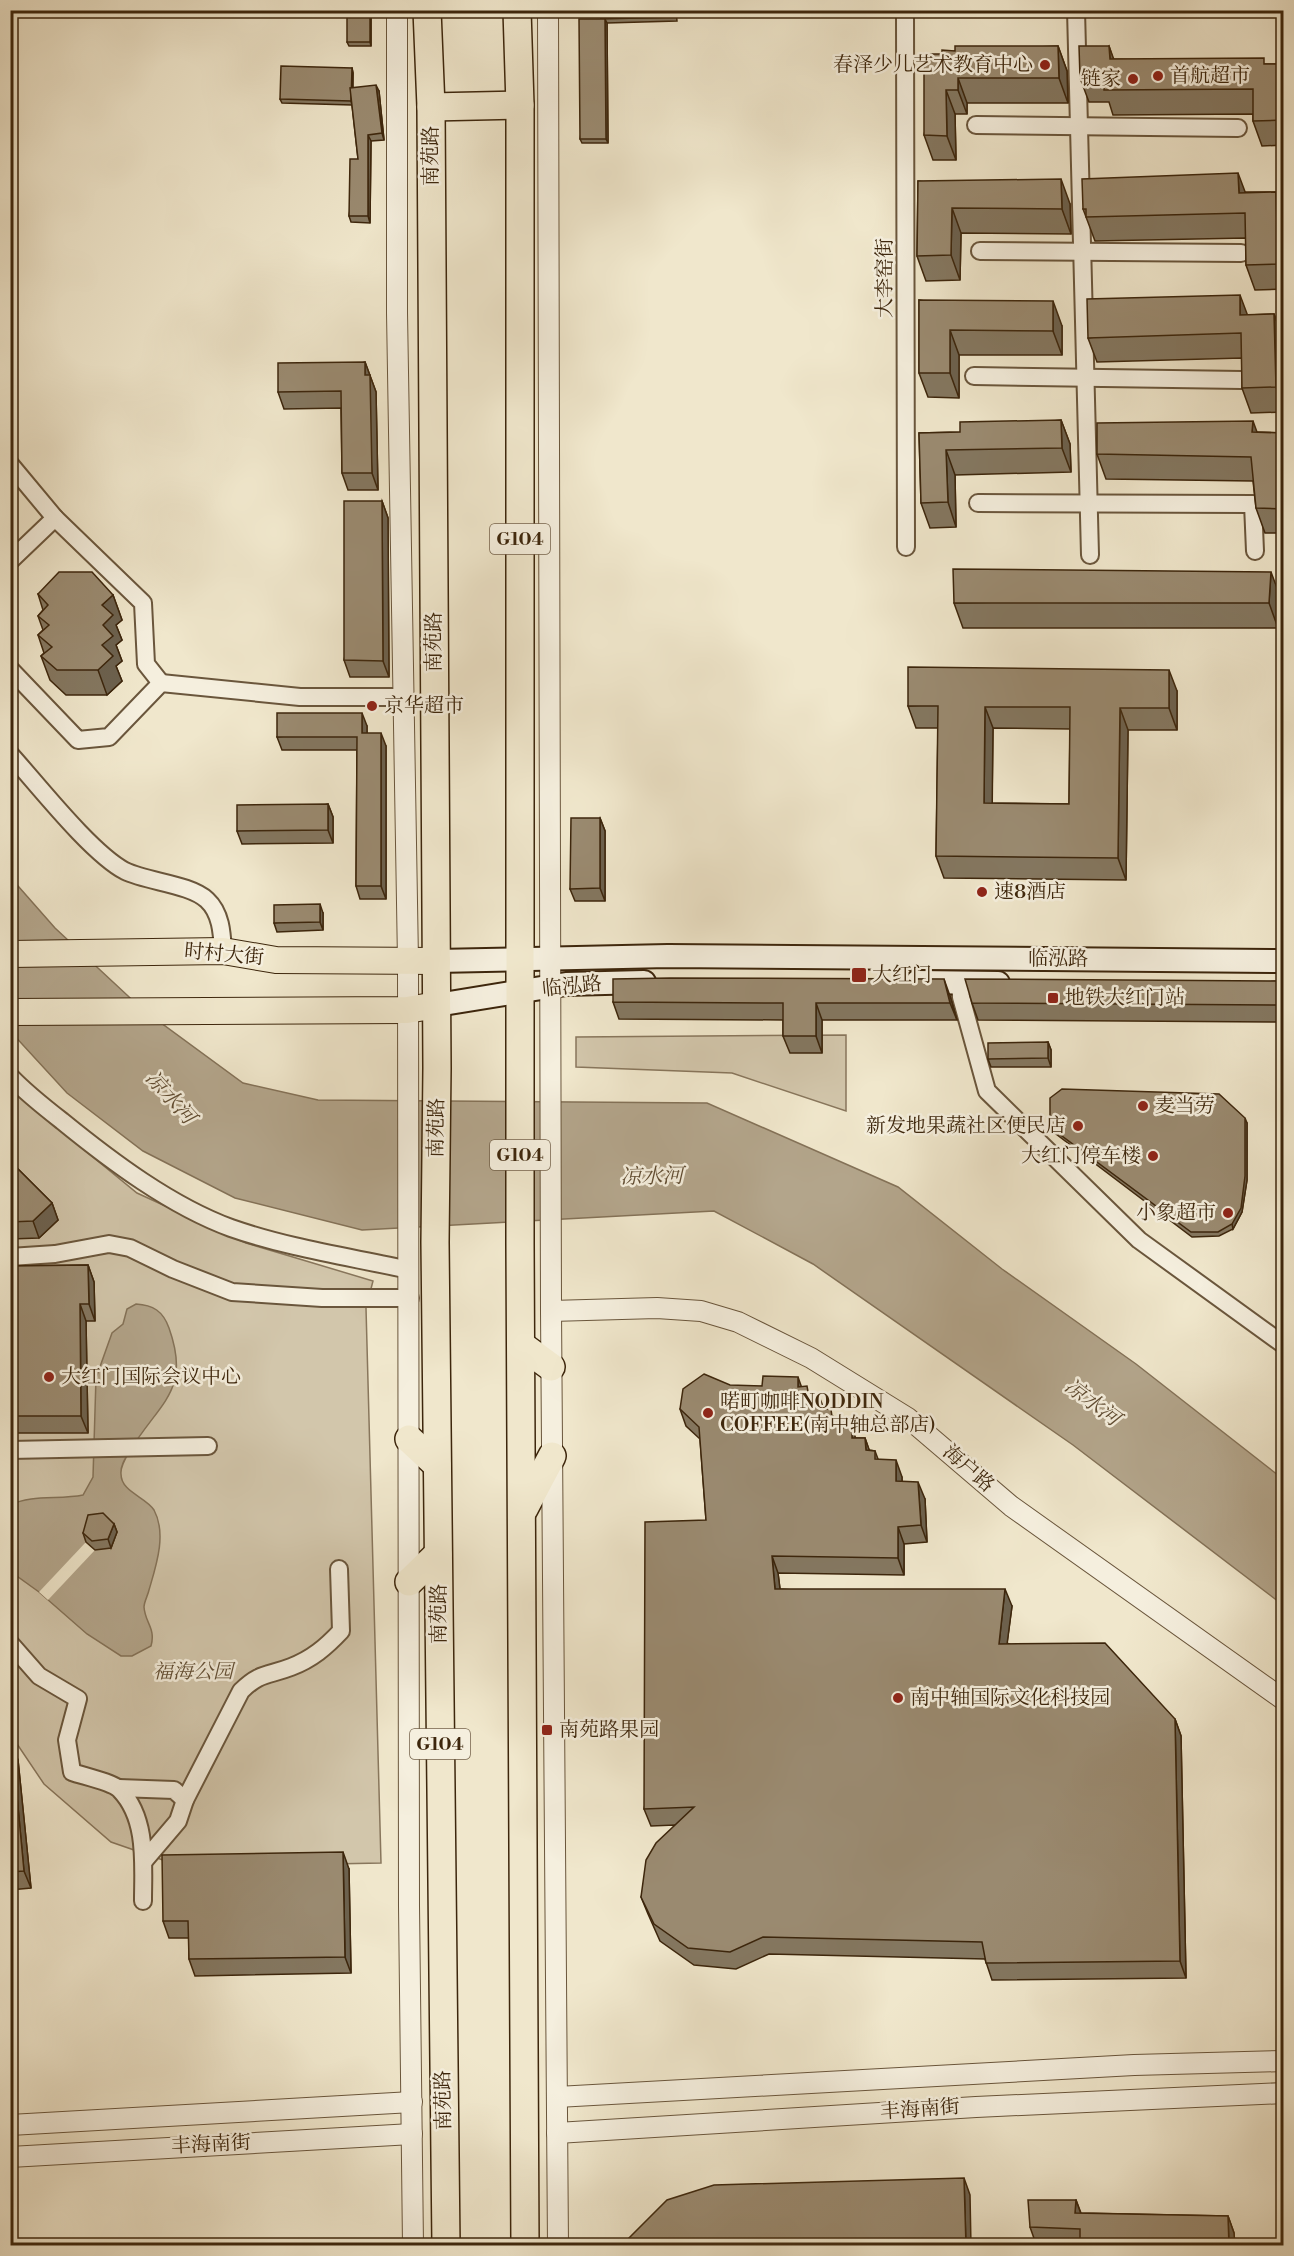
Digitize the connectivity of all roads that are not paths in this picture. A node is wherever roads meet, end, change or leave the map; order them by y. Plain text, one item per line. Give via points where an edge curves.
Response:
1 (397, 10) edge
2 (428, 10) edge
3 (517, 10) edge
4 (548, 10) edge
5 (909, 10) edge
6 (1077, 10) edge
7 (520, 105) junction
8 (431, 106) junction
9 (976, 125) dead end
10 (1079, 125) junction
11 (1238, 128) dead end
12 (980, 251) dead end
13 (1083, 252) junction
14 (1241, 253) dead end
15 (974, 376) dead end
16 (1086, 377) junction
17 (1242, 380) edge
18 (10, 464) edge
19 (978, 503) dead end
20 (1089, 503) junction
21 (55, 518) junction
22 (906, 547) dead end
23 (1255, 551) dead end
24 (1090, 555) dead end
25 (10, 561) edge
26 (10, 669) edge
27 (161, 683) junction
28 (402, 697) junction
29 (10, 754) edge
30 (223, 951) junction
31 (10, 954) edge
32 (550, 958) junction
33 (520, 960) junction
34 (408, 961) junction
35 (437, 961) junction
36 (1284, 961) edge
37 (665, 982) edge
38 (900, 982) edge
39 (960, 982) junction
40 (1020, 984) edge
41 (550, 989) junction
42 (520, 993) junction
43 (437, 1005) junction
44 (407, 1010) junction
45 (10, 1012) edge
46 (10, 1076) edge
47 (10, 1257) edge
48 (409, 1270) junction
49 (410, 1298) junction
50 (551, 1311) junction
51 (521, 1345) junction
52 (1284, 1345) edge
53 (551, 1367) junction
54 (409, 1439) junction
55 (208, 1446) dead end
56 (10, 1450) edge
57 (552, 1456) junction
58 (437, 1465) junction
59 (522, 1512) junction
60 (438, 1554) junction
61 (339, 1569) dead end
62 (409, 1582) junction
63 (10, 1643) edge
64 (1284, 1700) edge
65 (119, 1788) junction
66 (185, 1800) junction
67 (144, 1861) junction
68 (143, 1901) dead end
69 (1284, 2061) edge
70 (1284, 2093) edge
71 (557, 2097) junction
72 (412, 2102) junction
73 (10, 2126) edge
74 (557, 2133) junction
75 (412, 2134) junction
76 (10, 2157) edge
77 (413, 2246) edge
78 (446, 2246) edge
79 (525, 2246) edge
80 (558, 2246) edge

1 - 28 street
2 - 8 highway, 南苑路 / G104
3 - 7 highway, G104
4 - 32 street
5 - 22 street, 大李窑街 via 905,14
6 - 10 street
7 - 8 highway
7 - 33 highway, G104
8 - 35 highway, 南苑路 / G104
9 - 10 street
10 - 11 street
10 - 13 street
12 - 13 street
13 - 14 street
13 - 16 street
15 - 16 street
16 - 17 street
16 - 20 street
18 - 21 street
19 - 20 street
20 - 23 street via 1253,504
20 - 24 street
21 - 25 street
21 - 27 street via 143,603 146,664
26 - 27 street via 78,740 109,737
27 - 28 street via 300,697
28 - 34 street
29 - 30 street via 110,862 140,877 206,899 216,911
30 - 31 main road, 时村大街
30 - 34 main road, 时村大街 via 276,960
32 - 33 main road, 临泓路
32 - 36 main road, 临泓路
32 - 41 street
33 - 35 main road, 临泓路
33 - 42 highway, G104
34 - 35 main road, 时村大街
34 - 44 street
35 - 43 highway, 南苑路 / G104
37 - 41 main road, 临泓路 via 566,984
38 - 39 main road, 临泓路
39 - 40 main road, 临泓路
39 - 52 street via 987,1091 1138,1240
41 - 42 main road, 临泓路
41 - 50 street
42 - 43 main road, 临泓路
42 - 51 highway, G104
43 - 44 main road
43 - 58 highway, 南苑路 / G104
44 - 45 main road
44 - 48 street
46 - 48 street via 79,1135 154,1189 230,1227
47 - 49 street via 109,1244 130,1248 232,1292
48 - 49 street
49 - 54 street
50 - 53 street
50 - 64 street, 海户路 via 701,1311 738,1322 811,1358 908,1418 1011,1506
51 - 53 highway
51 - 59 highway, G104
53 - 57 street
54 - 58 highway
54 - 62 street
55 - 56 street
57 - 59 highway
57 - 71 street
58 - 60 highway, 南苑路 / G104
59 - 79 highway, G104
60 - 62 highway
60 - 78 highway, 南苑路 / G104
61 - 66 street via 341,1631 320,1653 291,1667 255,1677 241,1691
62 - 72 street
63 - 65 street via 39,1676 78,1699 67,1740 72,1772
65 - 66 street via 174,1790
65 - 67 street via 138,1826
66 - 67 street via 170,1833
67 - 68 street
69 - 71 street, 丰海南街
70 - 74 street, 丰海南街
71 - 74 street
72 - 73 street, 丰海南街
72 - 75 street
74 - 80 street
75 - 76 street, 丰海南街
75 - 77 street

